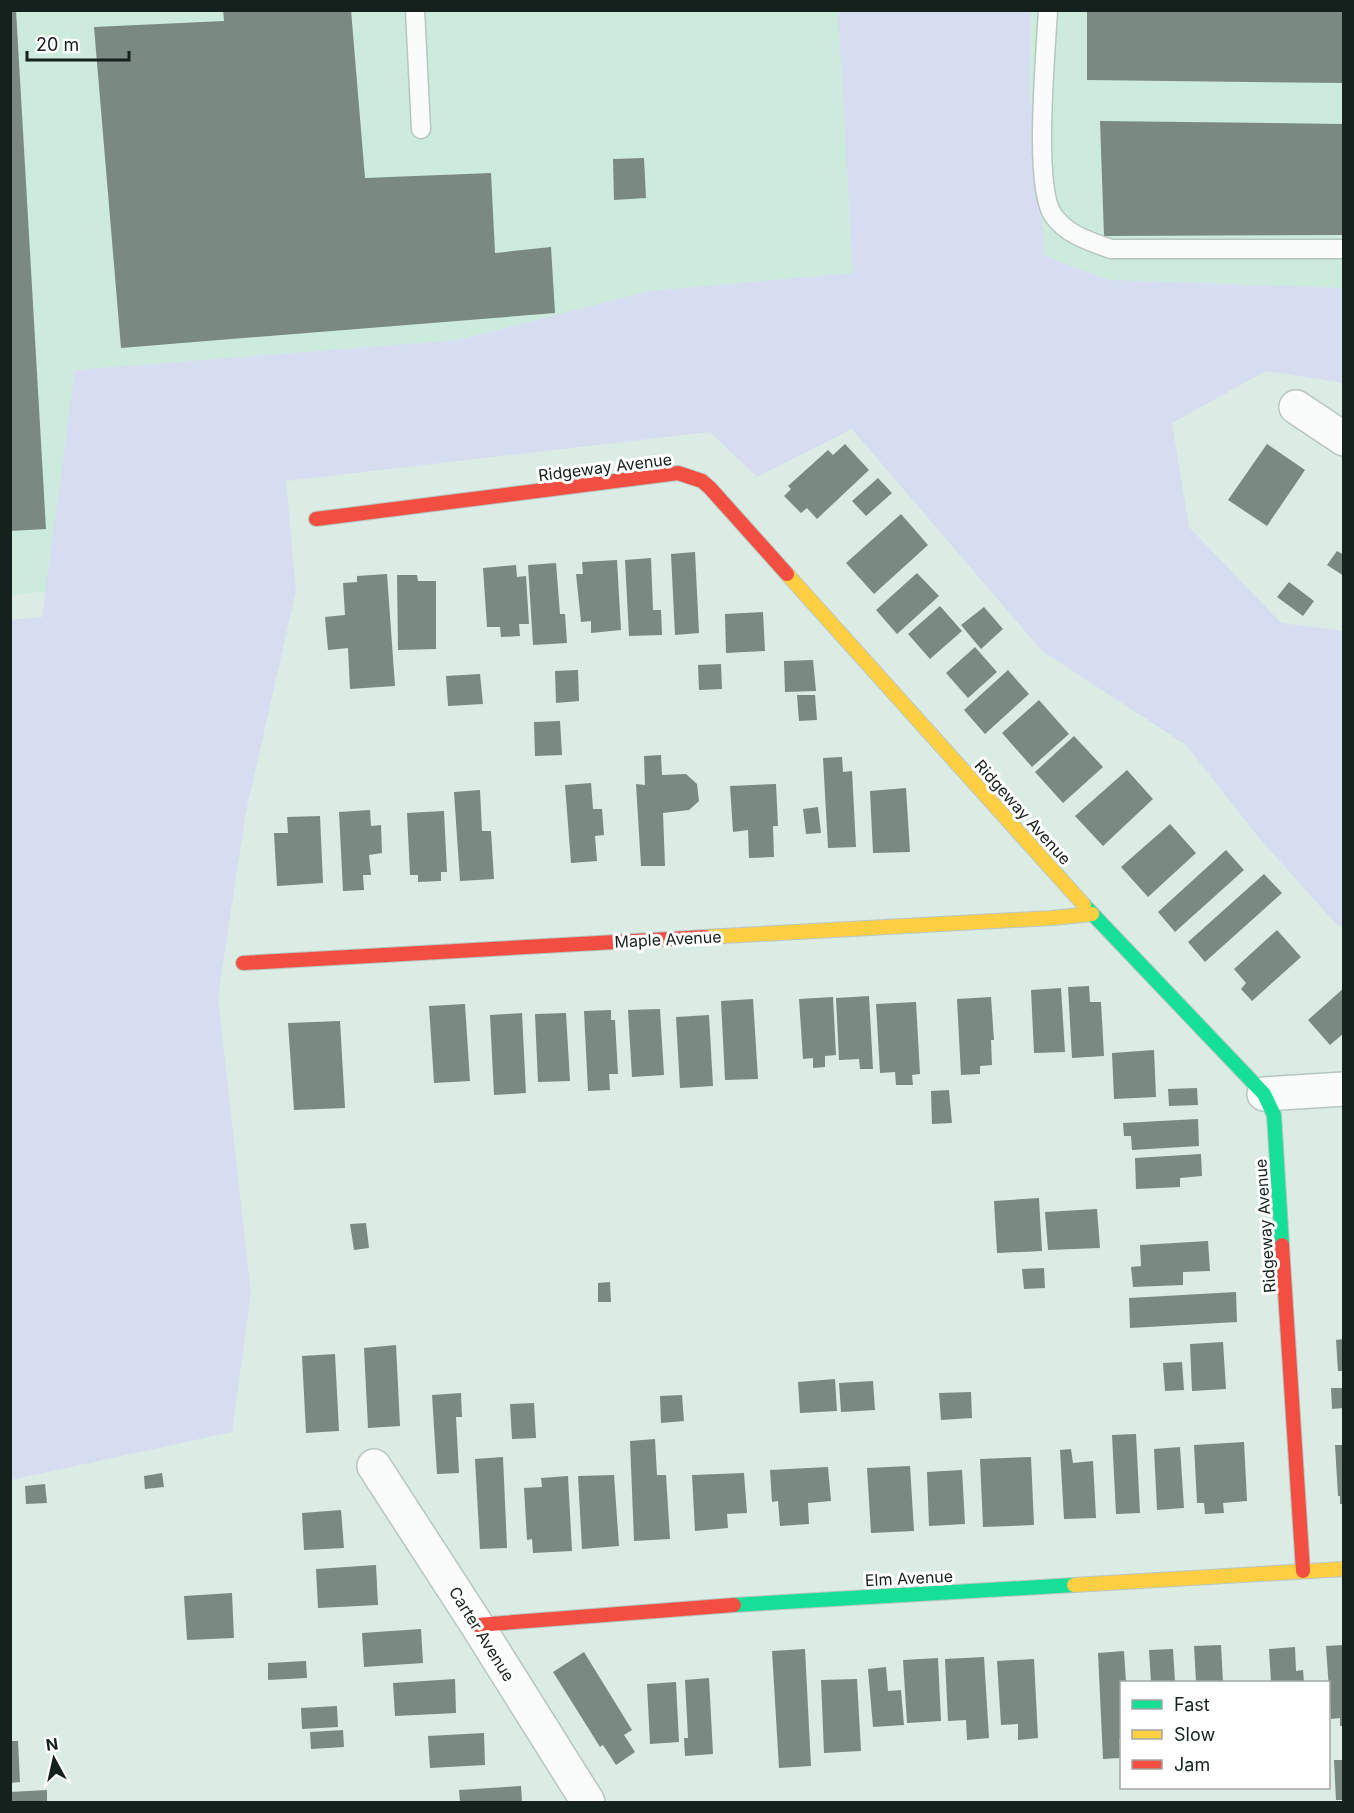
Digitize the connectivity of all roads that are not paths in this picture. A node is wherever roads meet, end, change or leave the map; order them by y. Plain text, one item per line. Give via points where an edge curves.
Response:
1 (415, 10) edge
2 (1048, 10) edge
3 (421, 129) dead end
4 (1344, 249) edge
5 (1296, 407) dead end
6 (1344, 439) edge
7 (316, 519) dead end
8 (1092, 914) junction
9 (243, 963) dead end
10 (1344, 1089) edge
11 (1264, 1094) junction
12 (374, 1466) dead end
13 (1344, 1569) edge
14 (1303, 1571) junction
15 (477, 1624) junction
16 (588, 1803) edge

1 - 3 lane
2 - 4 lane via 1044,185 1052,214 1075,237 1111,249
5 - 6 street
7 - 8 street, Ridgeway Avenue via 678,473 702,482
8 - 9 street, Maple Avenue
8 - 11 street, Ridgeway Avenue
10 - 11 street
11 - 14 street, Ridgeway Avenue via 1274,1115
12 - 15 street, Carter Avenue
13 - 14 street, Elm Avenue
14 - 15 street, Elm Avenue via 726,1605
15 - 16 street, Carter Avenue

